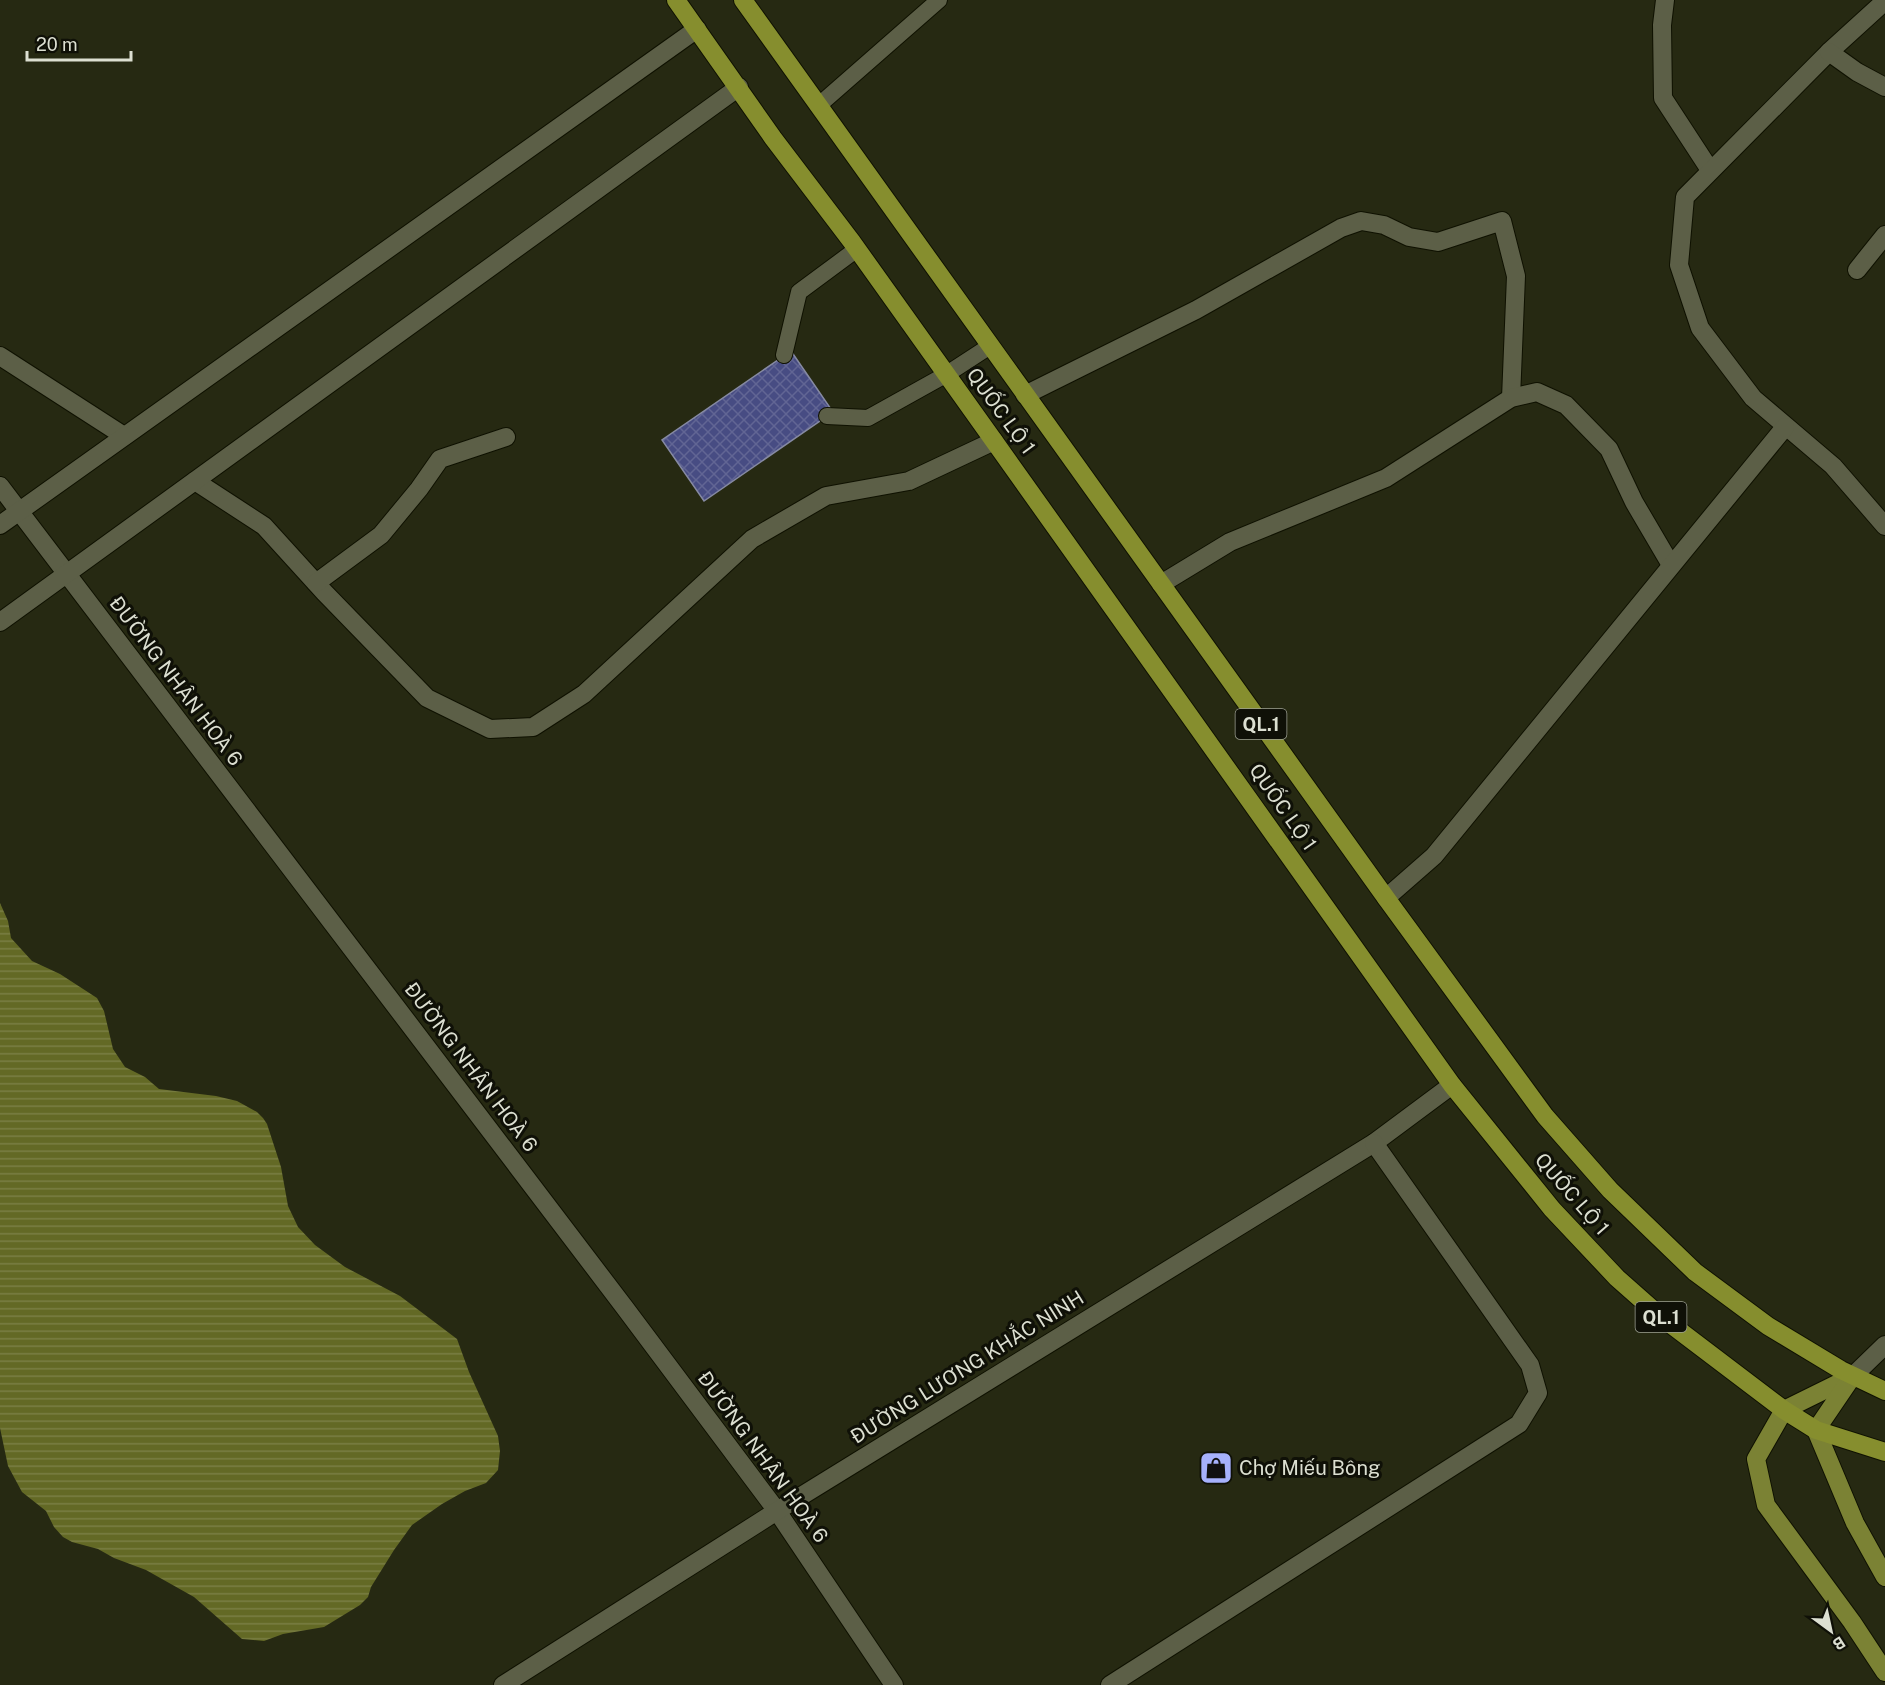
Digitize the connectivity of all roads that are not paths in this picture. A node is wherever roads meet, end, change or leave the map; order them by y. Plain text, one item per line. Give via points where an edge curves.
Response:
1 (676, 0) edge
2 (743, 0) edge
3 (939, 0) edge
4 (1665, 0) edge
5 (1885, 1) edge
6 (697, 29) junction
7 (1828, 52) junction
8 (739, 87) junction
9 (1885, 87) edge
10 (818, 106) junction
11 (1710, 171) junction
12 (1885, 236) edge
13 (856, 249) junction
14 (1857, 270) dead end
15 (990, 346) junction
16 (784, 355) dead end
17 (0, 356) edge
18 (946, 374) junction
19 (1025, 395) junction
20 (1511, 398) junction
21 (827, 416) dead end
22 (1785, 427) junction
23 (124, 436) junction
24 (506, 437) dead end
25 (994, 441) junction
26 (195, 481) junction
27 (0, 486) edge
28 (19, 511) junction
29 (0, 525) edge
30 (1885, 526) edge
31 (1671, 564) junction
32 (66, 572) junction
33 (316, 583) junction
34 (1161, 584) junction
35 (0, 622) edge
36 (1386, 898) junction
37 (1452, 1085) junction
38 (1374, 1143) junction
39 (1885, 1345) edge
40 (1853, 1376) junction
41 (1885, 1391) edge
42 (1784, 1410) junction
43 (1816, 1430) junction
44 (1885, 1452) edge
45 (777, 1511) junction
46 (1885, 1577) edge
47 (1885, 1672) edge
48 (503, 1685) edge
49 (894, 1685) edge
50 (1110, 1685) edge

1 - 6 highway, QUỐC LỘ 1 / QL.1
2 - 10 highway, QUỐC LỘ 1 / QL.1
3 - 10 lane
4 - 11 street via 1663,98
5 - 7 street
6 - 8 highway, QUỐC LỘ 1 / QL.1
6 - 23 street
7 - 9 street
7 - 11 street
8 - 13 highway, QUỐC LỘ 1 / QL.1
8 - 26 street
10 - 15 highway, QUỐC LỘ 1 / QL.1
11 - 22 street via 1685,197 1678,265 1700,328 1753,398
12 - 14 street
13 - 16 lane via 799,292
13 - 18 highway, QUỐC LỘ 1 / QL.1
15 - 18 lane
15 - 19 highway, QUỐC LỘ 1 / QL.1
17 - 23 street
18 - 21 lane via 868,418
18 - 25 highway, QUỐC LỘ 1 / QL.1
19 - 20 street via 1196,310 1341,228 1361,221 1438,242 1502,221 1516,276
19 - 34 highway, QUỐC LỘ 1 / QL.1
20 - 31 street via 1537,392 1574,412 1609,449 1634,502
20 - 34 street via 1386,478 1230,542
22 - 30 street via 1833,466
22 - 31 street
23 - 28 street
24 - 33 street via 440,459 381,535
25 - 33 street via 909,481 826,495 752,539 584,694 533,727 490,729 427,698
25 - 37 highway, QUỐC LỘ 1 / QL.1
26 - 32 street
26 - 33 street via 264,526
27 - 28 street, ĐƯỜNG NHÂN HOÀ 6
28 - 29 street
28 - 32 street, ĐƯỜNG NHÂN HOÀ 6
31 - 36 street via 1434,856
32 - 35 street
32 - 45 street, ĐƯỜNG NHÂN HOÀ 6
34 - 36 highway, QUỐC LỘ 1 / QL.1
36 - 40 highway, QUỐC LỘ 1 / QL.1 via 1545,1116 1610,1190 1695,1272 1768,1326
37 - 38 street, ĐƯỜNG LƯƠNG KHẮC NINH
37 - 42 highway, QUỐC LỘ 1 / QL.1 via 1552,1209 1617,1278 1660,1316
38 - 45 street, ĐƯỜNG LƯƠNG KHẮC NINH
38 - 50 street via 1530,1365 1538,1393 1519,1424
39 - 40 street
40 - 41 highway, QUỐC LỘ 1 / QL.1
40 - 42 main road
40 - 43 main road
42 - 43 highway, QUỐC LỘ 1 / QL.1
42 - 47 main road via 1756,1459 1766,1505
43 - 44 highway, QUỐC LỘ 1 / QL.1
43 - 46 main road via 1855,1523
45 - 48 street, ĐƯỜNG LƯƠNG KHẮC NINH
45 - 49 street, ĐƯỜNG NHÂN HOÀ 6

